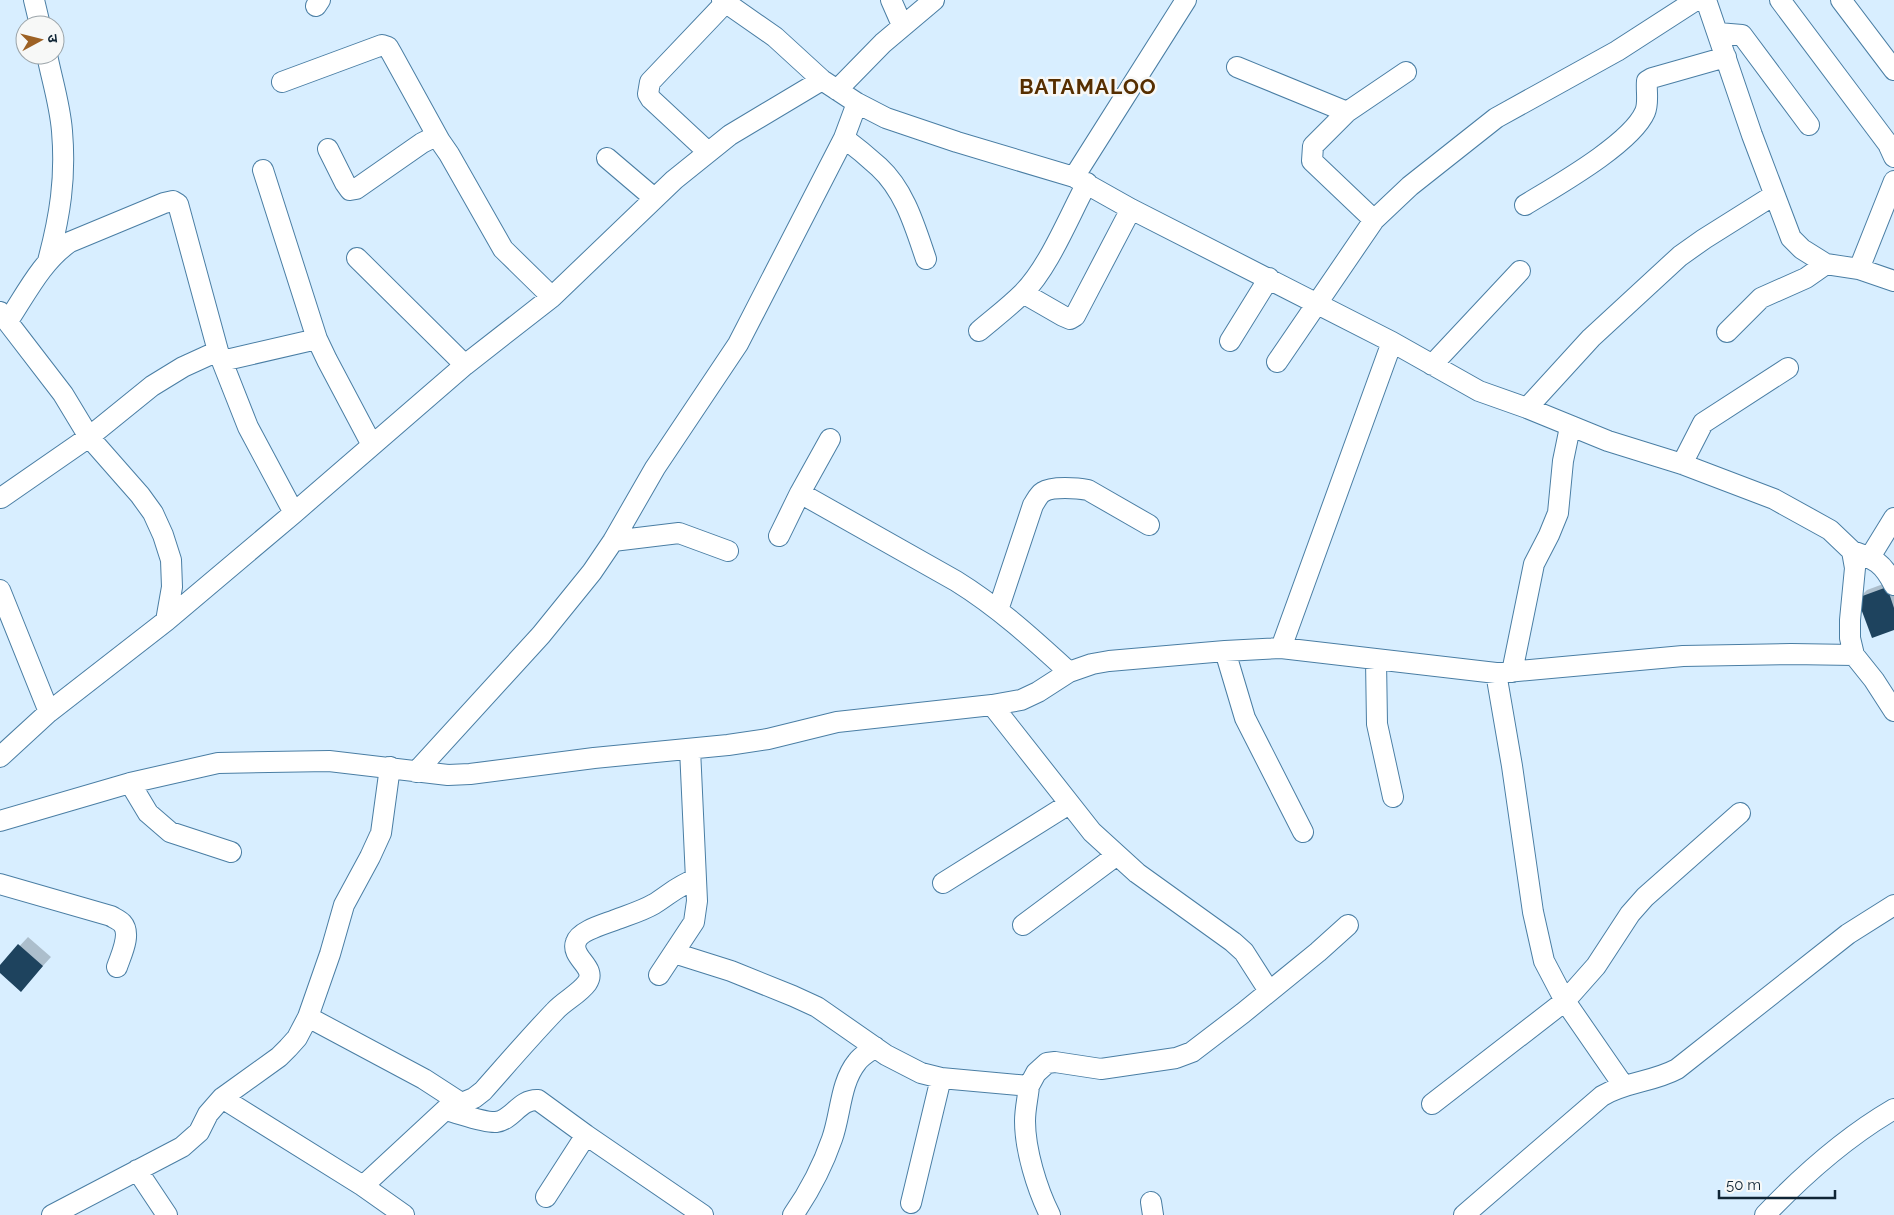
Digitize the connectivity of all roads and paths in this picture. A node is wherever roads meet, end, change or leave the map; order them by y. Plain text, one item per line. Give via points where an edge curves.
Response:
1 (34, 0) edge
2 (891, 0) edge
3 (934, 0) edge
4 (1186, 0) edge
5 (1696, 0) edge
6 (1706, 0) edge
7 (1780, 0) edge
8 (1841, 0) edge
9 (724, 1) edge
10 (38, 15) edge
11 (902, 25) junction
12 (1718, 33) junction
13 (1726, 57) junction
14 (49, 65) edge
15 (1237, 66) dead end
16 (1893, 67) edge
17 (1406, 72) dead end
18 (282, 82) dead end
19 (830, 84) junction
20 (857, 103) junction
21 (1347, 112) junction
22 (1809, 125) dead end
23 (844, 138) junction
24 (440, 141) junction
25 (328, 149) dead end
26 (708, 152) junction
27 (1894, 157) edge
28 (607, 158) dead end
29 (263, 170) dead end
30 (1080, 180) junction
31 (1894, 181) edge
32 (1774, 196) junction
33 (654, 198) junction
34 (1525, 205) dead end
35 (1131, 209) junction
36 (1374, 220) junction
37 (358, 258) dead end
38 (926, 259) dead end
39 (48, 261) junction
40 (1826, 264) junction
41 (1859, 269) junction
42 (1520, 271) dead end
43 (1269, 278) junction
44 (1894, 281) edge
45 (1024, 293) junction
46 (552, 297) junction
47 (1317, 303) junction
48 (3, 315) edge
49 (978, 331) dead end
50 (1727, 332) dead end
51 (317, 339) junction
52 (1230, 341) dead end
53 (1392, 342) junction
54 (220, 356) junction
55 (1277, 362) dead end
56 (465, 365) junction
57 (1432, 365) junction
58 (1788, 368) dead end
59 (1527, 408) junction
60 (1570, 427) junction
61 (89, 438) junction
62 (830, 439) dead end
63 (372, 445) junction
64 (1682, 464) junction
65 (800, 493) junction
66 (1, 498) edge
67 (294, 513) junction
68 (1894, 518) edge
69 (1149, 525) dead end
70 (779, 536) dead end
71 (613, 540) junction
72 (728, 551) dead end
73 (1861, 554) junction
74 (1894, 585) edge
75 (0, 590) edge
76 (998, 610) junction
77 (166, 620) junction
78 (1281, 648) junction
79 (1225, 650) junction
80 (1854, 656) junction
81 (1376, 660) junction
82 (1069, 672) junction
83 (1504, 673) junction
84 (992, 705) junction
85 (1894, 711) edge
86 (50, 712) junction
87 (690, 749) junction
88 (0, 757) edge
89 (390, 767) junction
90 (416, 772) junction
91 (130, 783) junction
92 (1393, 797) dead end
93 (1070, 804) junction
94 (1740, 813) dead end
95 (0, 821) edge
96 (1303, 832) dead end
97 (231, 852) dead end
98 (1116, 855) junction
99 (696, 879) junction
100 (943, 883) dead end
101 (0, 884) edge
102 (1894, 905) edge
103 (1023, 925) dead end
104 (1348, 925) dead end
105 (674, 953) junction
106 (117, 967) dead end
107 (659, 975) dead end
108 (1270, 991) junction
109 (1565, 1000) junction
110 (308, 1017) junction
111 (875, 1047) junction
112 (941, 1078) junction
113 (1029, 1086) junction
114 (1623, 1086) junction
115 (222, 1098) junction
116 (1432, 1104) dead end
117 (453, 1106) junction
118 (1894, 1108) edge
119 (586, 1135) junction
120 (137, 1170) junction
121 (363, 1186) junction
122 (546, 1197) dead end
123 (911, 1204) dead end
124 (52, 1215) edge
125 (167, 1215) edge
126 (404, 1215) edge
127 (703, 1215) edge
128 (793, 1215) edge
129 (1050, 1215) edge
130 (1464, 1215) edge
131 (1766, 1215) edge

1 - 10 street
2 - 11 street
3 - 11 street
4 - 30 street
5 - 36 street via 1617,51 1496,118 1410,186
6 - 12 street
7 - 27 street via 1888,144
8 - 16 street
9 - 19 street via 775,37
9 - 26 street via 650,82 648,89 651,100
11 - 19 street
12 - 13 street
12 - 22 street via 1742,35
13 - 32 street
13 - 34 street via 1647,81 1646,107 1639,122 1591,164
14 - 39 street via 61,121 63,161 59,222
15 - 21 street
17 - 21 street
18 - 24 street via 382,45 392,54
19 - 20 street
19 - 26 street via 730,135
20 - 23 street
20 - 30 street via 886,118
21 - 36 street via 1313,146 1312,161
23 - 38 street via 892,182 911,216
23 - 71 street via 738,344 655,468
24 - 25 street via 432,138 422,143 350,190
24 - 46 street via 503,248
26 - 33 street
28 - 33 street
29 - 51 street
30 - 35 street
30 - 45 street via 1047,260
31 - 41 street
32 - 40 street via 1791,238
32 - 59 street via 1680,256 1591,338
33 - 46 street
35 - 43 street
35 - 45 street via 1076,316 1063,316
36 - 47 street
37 - 56 street
39 - 48 street
39 - 54 street via 70,242 173,201 181,212
40 - 41 street
40 - 50 street via 1806,278 1761,298
41 - 44 street
42 - 57 street
43 - 47 street
43 - 52 street
45 - 49 street
46 - 56 street
47 - 53 street
47 - 55 street
48 - 61 street via 63,394
51 - 54 street
51 - 63 street
53 - 57 street
53 - 78 street
54 - 61 street via 183,367 152,386
54 - 67 street via 248,427
56 - 63 street
57 - 59 street via 1479,391
58 - 64 street via 1703,423
59 - 60 street
60 - 64 street
60 - 83 street via 1558,513 1534,564
61 - 66 street
61 - 77 street via 153,513 163,535 171,560 172,588
62 - 65 street
63 - 67 street
64 - 73 street via 1774,499 1830,530
65 - 70 street
65 - 76 street via 956,581
67 - 77 street
68 - 73 street
69 - 76 street via 1088,490 1044,491 1033,505
71 - 72 street via 679,533
71 - 90 street via 566,606
73 - 74 street via 1886,570
73 - 80 street via 1850,620
75 - 86 street
76 - 82 street
77 - 86 street
78 - 79 street
78 - 81 street
79 - 82 street via 1109,661
79 - 96 street via 1245,718
80 - 83 street via 1727,654
80 - 85 street
81 - 83 street
81 - 92 street via 1377,724
82 - 84 street via 1021,700
83 - 109 street via 1512,766 1538,939 1544,960
84 - 87 street via 837,722 768,739
84 - 93 street
86 - 88 street
87 - 90 street via 470,774
87 - 99 street
89 - 90 street
89 - 91 street via 329,762 218,762
89 - 110 street via 381,833 344,905
91 - 95 street
91 - 97 street via 148,813 170,832
93 - 98 street
93 - 100 street
94 - 109 street via 1645,897 1596,966
98 - 103 street
98 - 108 street via 1233,942 1244,952
99 - 105 street via 694,922
99 - 117 street via 653,904 581,935 575,946 589,972 586,985 557,1009 483,1091
101 - 106 street via 111,916 122,923 126,938
102 - 114 street via 1848,934 1677,1069 1664,1076
104 - 108 street
105 - 107 street
105 - 111 street via 731,971 817,1007
108 - 113 street via 1192,1052 1176,1058 1106,1069 1047,1063
109 - 114 street
109 - 116 street
110 - 115 street via 297,1038 279,1057
110 - 117 street via 424,1079
111 - 112 street via 905,1066
111 - 128 street via 852,1069 833,1138
112 - 113 street
112 - 123 street
113 - 129 street via 1025,1122 1027,1139 1037,1182
114 - 130 street via 1602,1096
115 - 120 street via 192,1140
115 - 121 street
117 - 119 street via 496,1122 522,1104 538,1100
117 - 121 street
118 - 131 street via 1858,1130 1812,1168
119 - 122 street
119 - 127 street
120 - 124 street
120 - 125 street
121 - 126 street

